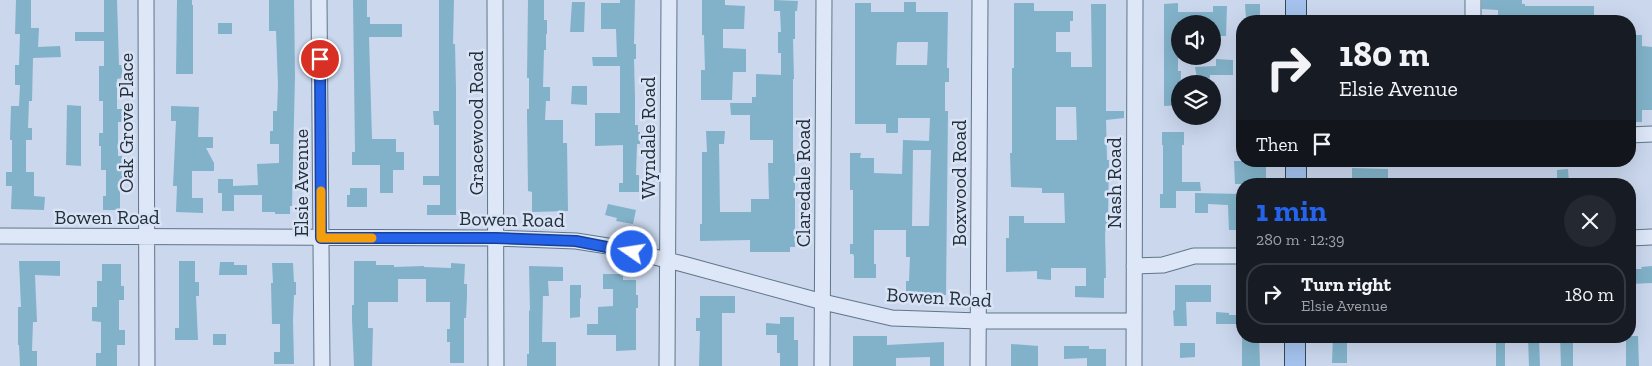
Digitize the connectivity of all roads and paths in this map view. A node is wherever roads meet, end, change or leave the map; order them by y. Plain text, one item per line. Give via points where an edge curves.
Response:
1 (146, 0) edge
2 (319, 0) edge
3 (495, 0) edge
4 (669, 0) edge
5 (824, 0) edge
6 (980, 0) edge
7 (1135, 0) edge
8 (1296, 0) edge
9 (1473, 0) edge
10 (1296, 15) edge
11 (1473, 15) edge
12 (1652, 134) edge
13 (1636, 135) edge
14 (0, 236) edge
15 (1652, 237) edge
16 (146, 238) junction
17 (321, 238) junction
18 (496, 238) junction
19 (1636, 238) edge
20 (1236, 256) edge
21 (667, 261) junction
22 (1134, 266) junction
23 (823, 302) junction
24 (979, 321) junction
25 (1134, 321) junction
26 (1295, 343) edge
27 (147, 366) edge
28 (322, 366) edge
29 (496, 366) edge
30 (667, 366) edge
31 (822, 366) edge
32 (978, 366) edge
33 (1134, 366) edge
34 (1295, 366) edge

1 - 16 street, Oak Grove Place
2 - 17 street, Elsie Avenue
3 - 18 street, Gracewood Road
4 - 21 street, Wyndale Road
5 - 23 street, Claredale Road
6 - 24 street, Boxwood Road
7 - 22 street, Nash Road
8 - 10 main road
9 - 11 street
12 - 13 street
14 - 16 street, Bowen Road
15 - 19 street
16 - 17 street, Bowen Road
16 - 27 street, Oak Grove Place
17 - 18 street, Bowen Road
17 - 28 street, Elsie Avenue
18 - 21 street, Bowen Road via 576,241
18 - 29 street, Gracewood Road
20 - 22 street via 1194,256 1163,265
21 - 23 street, Bowen Road
21 - 30 street, Wyndale Road
22 - 25 street, Nash Road
23 - 24 street, Bowen Road via 892,318
23 - 31 street, Claredale Road
24 - 25 street, Bowen Road
24 - 32 street, Boxwood Road
25 - 33 street, Nash Road
26 - 34 main road

